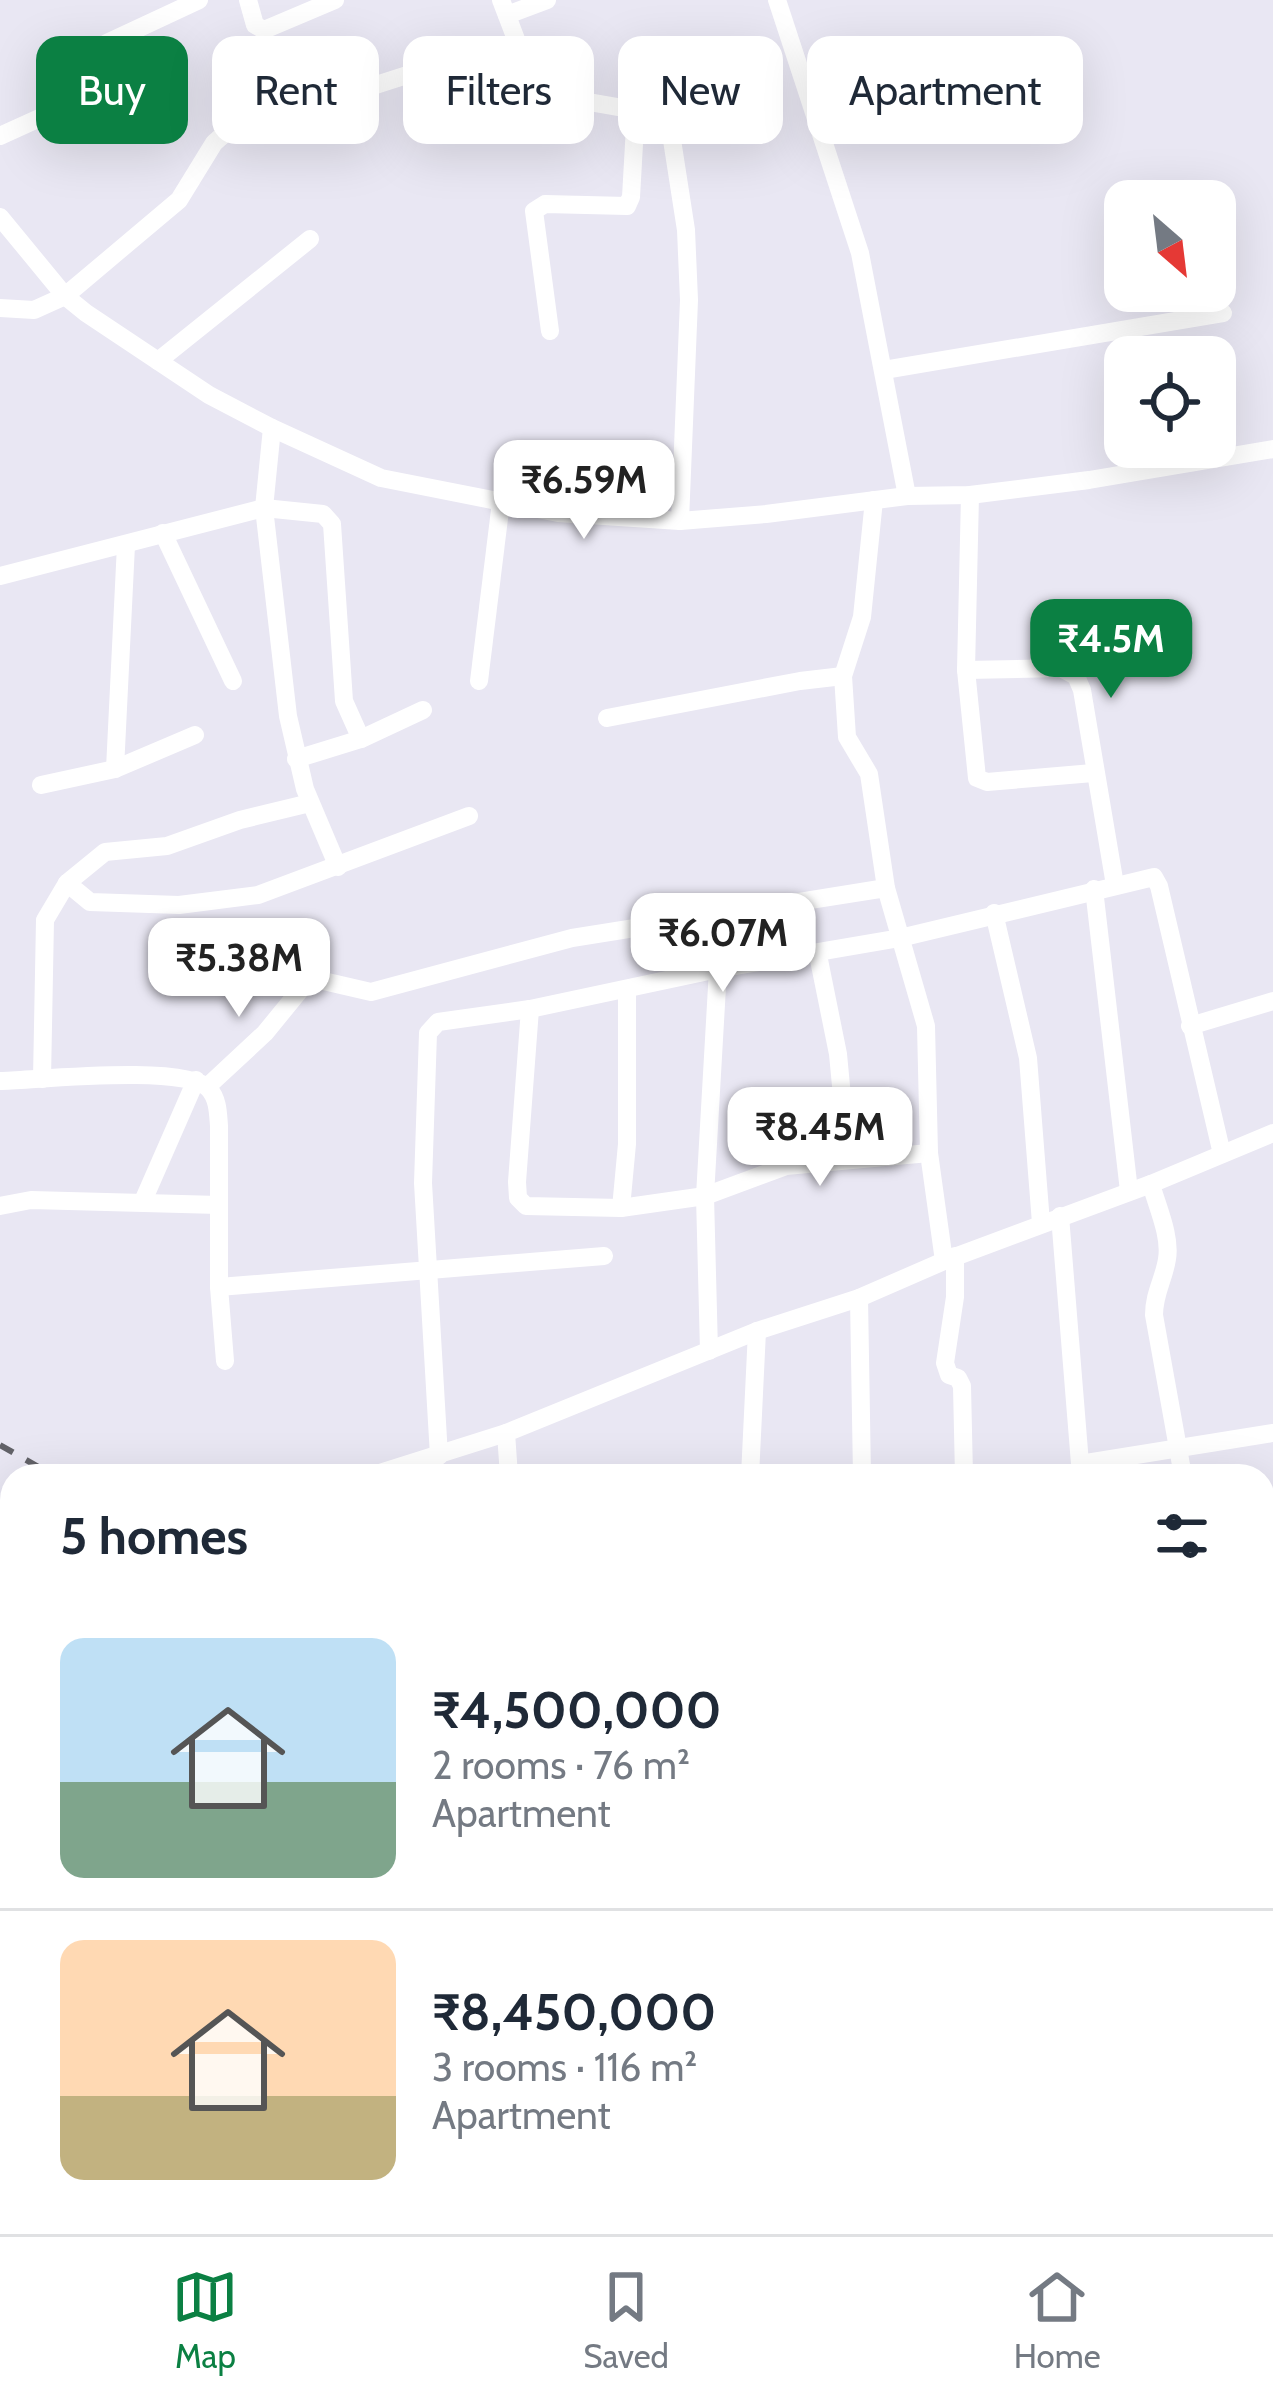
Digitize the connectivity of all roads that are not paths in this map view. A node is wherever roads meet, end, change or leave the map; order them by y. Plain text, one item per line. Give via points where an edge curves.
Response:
1 (200, 0) edge
2 (248, 0) edge
3 (335, 0) edge
4 (547, 0) edge
5 (777, 0) edge
6 (504, 8) edge
7 (403, 76) edge
8 (618, 107) edge
9 (0, 136) edge
10 (634, 144) edge
11 (671, 144) edge
12 (0, 218) edge
13 (310, 239) dead end
14 (65, 296) junction
15 (0, 308) edge
16 (1223, 313) dead end
17 (550, 331) dead end
18 (158, 361) junction
19 (884, 370) junction
20 (272, 428) junction
21 (1273, 449) edge
22 (970, 494) junction
23 (907, 496) junction
24 (874, 500) junction
25 (502, 502) junction
26 (264, 508) junction
27 (680, 521) junction
28 (163, 532) junction
29 (126, 545) junction
30 (0, 576) edge
31 (966, 670) junction
32 (843, 676) junction
33 (233, 681) dead end
34 (479, 681) dead end
35 (423, 710) dead end
36 (607, 718) dead end
37 (195, 735) dead end
38 (361, 740) junction
39 (296, 759) junction
40 (115, 769) junction
41 (1093, 772) junction
42 (41, 785) dead end
43 (310, 803) junction
44 (470, 816) dead end
45 (338, 867) junction
46 (67, 883) junction
47 (1104, 887) junction
48 (886, 888) junction
49 (994, 913) junction
50 (721, 917) junction
51 (900, 938) junction
52 (818, 955) junction
53 (718, 969) junction
54 (627, 989) junction
55 (1273, 1001) edge
56 (530, 1009) junction
57 (1190, 1025) junction
58 (42, 1079) junction
59 (0, 1081) edge
60 (202, 1083) junction
61 (1273, 1132) edge
62 (929, 1154) junction
63 (1222, 1154) junction
64 (848, 1160) junction
65 (1150, 1184) junction
66 (1129, 1191) junction
67 (705, 1196) junction
68 (143, 1201) junction
69 (219, 1205) junction
70 (0, 1206) edge
71 (621, 1208) junction
72 (1060, 1216) junction
73 (1040, 1223) junction
74 (604, 1256) dead end
75 (950, 1258) junction
76 (430, 1270) junction
77 (219, 1287) junction
78 (859, 1298) junction
79 (758, 1331) junction
80 (709, 1351) junction
81 (224, 1361) dead end
82 (506, 1433) junction
83 (1273, 1433) edge
84 (1180, 1450) junction
85 (439, 1456) junction
86 (411, 1464) edge
87 (508, 1464) edge
88 (751, 1464) edge
89 (862, 1464) edge
90 (964, 1464) edge
91 (1081, 1464) edge
92 (1111, 1464) edge
93 (1182, 1464) edge

1 - 9 street via 118,35 66,106
2 - 3 street via 264,30
4 - 6 street
5 - 19 street via 860,253
6 - 8 street via 530,76 570,77 583,101
7 - 14 street via 232,127 179,200
10 - 17 street via 627,206 545,204 534,211
11 - 27 street via 686,230
12 - 14 street
13 - 18 street
14 - 15 street via 34,310
14 - 18 street
16 - 19 street
18 - 20 street
19 - 23 street
20 - 25 street via 381,478
20 - 26 street
21 - 22 street
22 - 23 street
22 - 31 street
23 - 24 street
24 - 27 street
24 - 32 street via 862,617
25 - 27 street
25 - 34 street
26 - 28 street
26 - 38 street via 331,520 344,701
26 - 39 street
28 - 29 street
28 - 33 street
29 - 30 street
29 - 40 street
31 - 41 street via 1061,668 1076,676
31 - 41 street via 977,778
32 - 36 street
32 - 48 street via 847,737 869,774
35 - 38 street
37 - 40 street
38 - 39 street
39 - 43 street
40 - 42 street
41 - 47 street
43 - 45 street
43 - 46 street via 167,846 105,853
44 - 45 street
45 - 46 street via 258,895 179,905 90,902
46 - 58 street via 46,920
47 - 49 street
47 - 57 street via 1157,880
47 - 66 street
48 - 50 street
48 - 51 street
49 - 51 street
49 - 73 street via 1031,1080
50 - 53 street
50 - 60 street via 521,949 371,992 304,984 265,1033
51 - 52 street
51 - 62 street via 926,1026
52 - 53 street
52 - 64 street
53 - 54 street
53 - 67 street
54 - 56 street
54 - 71 street
55 - 57 street
56 - 71 street via 518,1198 536,1208
56 - 76 street via 429,1029 423,1167
57 - 63 street
58 - 59 street
58 - 60 street via 161,1075
60 - 68 street
60 - 69 street via 216,1100
61 - 63 street
62 - 64 street
62 - 75 street
63 - 65 street
64 - 67 street via 786,1166
65 - 66 street
65 - 84 street via 1168,1247 1154,1315
66 - 72 street
67 - 71 street
67 - 80 street
68 - 69 street
68 - 70 street
69 - 77 street
72 - 73 street
72 - 91 street
73 - 75 street
74 - 76 street
75 - 78 street
75 - 90 street via 955,1297 945,1363 962,1386
76 - 77 street
76 - 85 street
77 - 81 street
78 - 79 street
78 - 89 street
79 - 80 street
79 - 88 street
80 - 82 street
82 - 85 street
82 - 87 street
83 - 84 street
84 - 92 street
84 - 93 street
85 - 86 street

